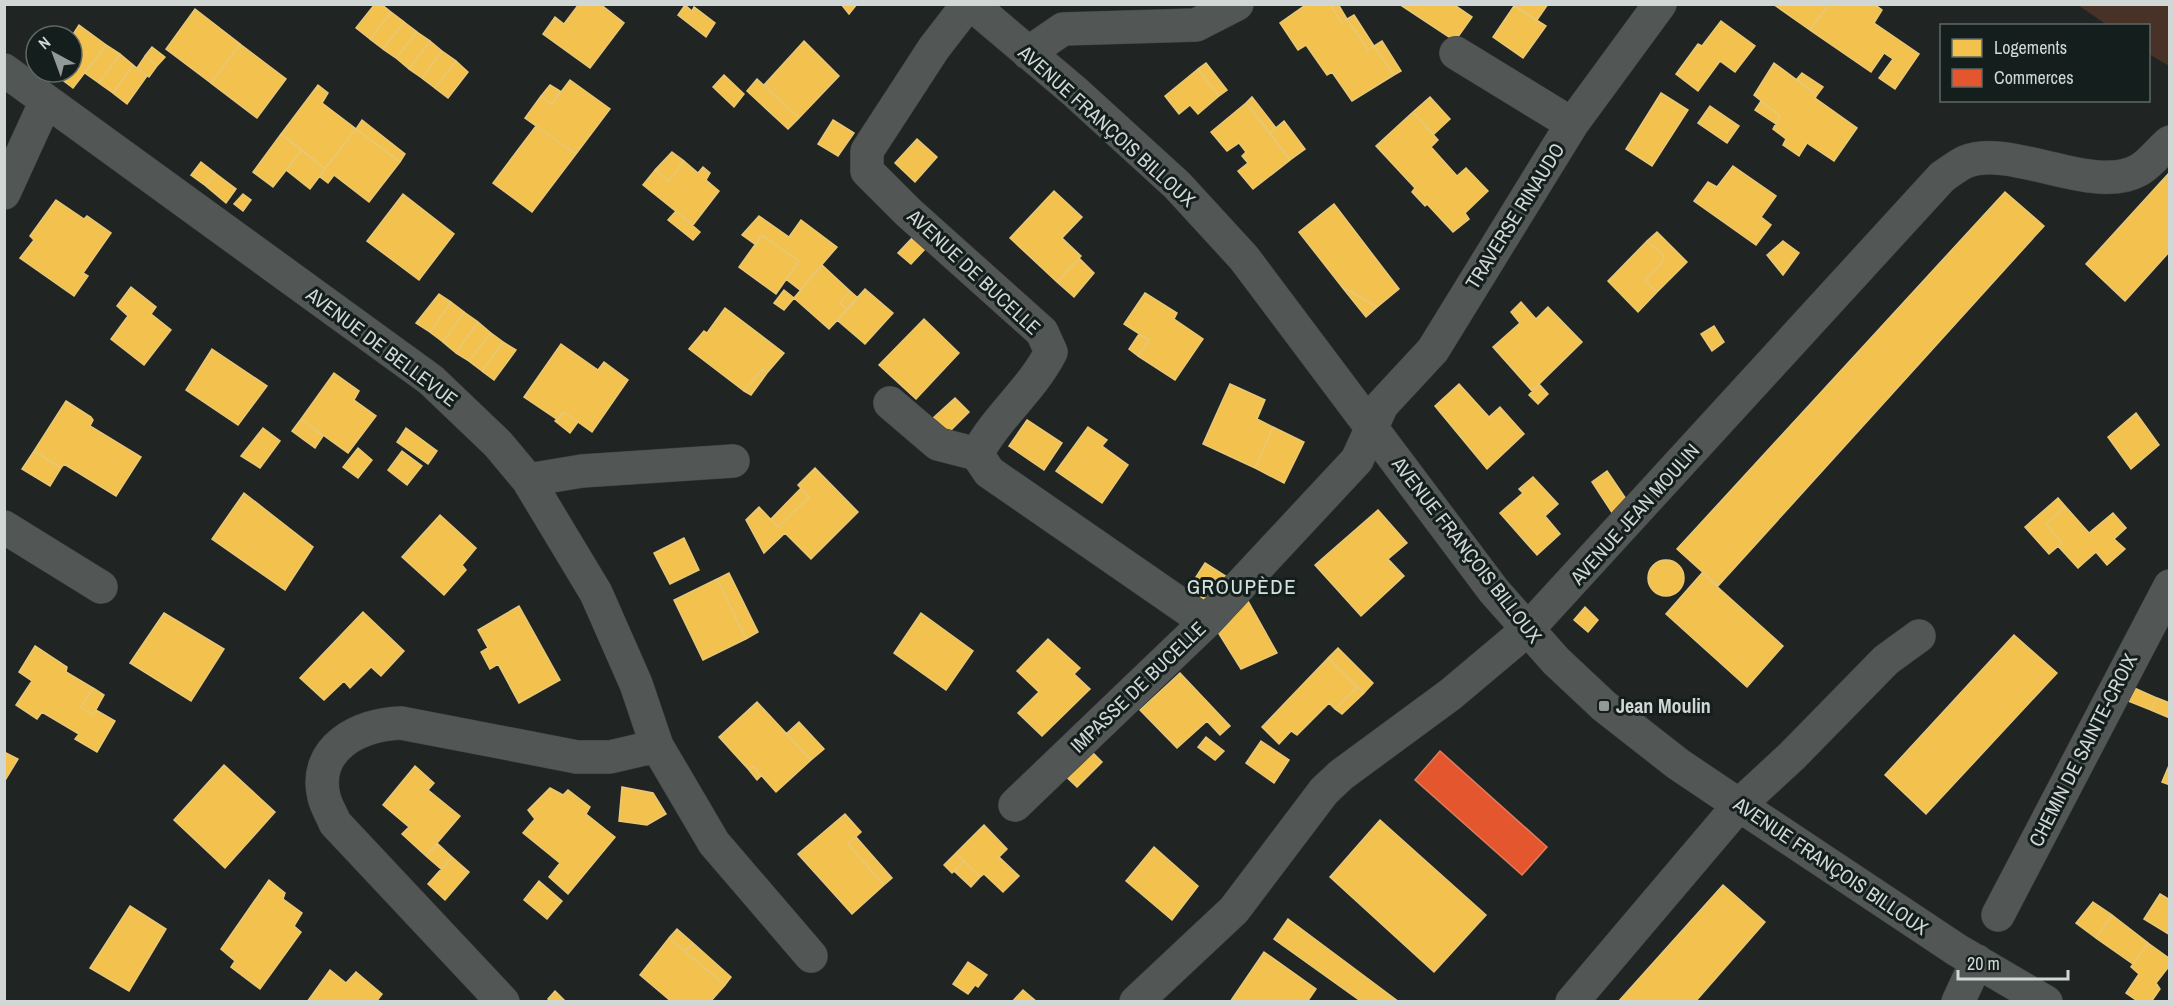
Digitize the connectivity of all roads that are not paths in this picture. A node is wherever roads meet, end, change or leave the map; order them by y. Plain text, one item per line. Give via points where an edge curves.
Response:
1 (969, 4) edge
2 (1237, 4) edge
3 (1659, 4) edge
4 (1028, 53) junction
5 (1456, 53) dead end
6 (4, 70) edge
7 (46, 101) junction
8 (1572, 124) junction
9 (2169, 142) edge
10 (4, 194) edge
11 (890, 403) dead end
12 (1372, 428) junction
13 (977, 454) junction
14 (733, 460) dead end
15 (528, 480) junction
16 (4, 527) edge
17 (2169, 586) edge
18 (101, 587) dead end
19 (1206, 622) junction
20 (1527, 630) junction
21 (1919, 636) dead end
22 (657, 746) junction
23 (1015, 805) dead end
24 (1739, 805) junction
25 (1998, 915) dead end
26 (811, 956) dead end
27 (1977, 961) junction
28 (503, 1002) edge
29 (1136, 1002) edge
30 (1572, 1002) edge
31 (1958, 1002) edge
32 (2046, 1002) edge

1 - 4 street, AVENUE FRANÇOIS BILLOUX
1 - 13 street, AVENUE DE BUCELLE via 934,48 867,151 867,171 1042,332 1051,351 1038,376 990,430
2 - 4 street via 1196,25 1063,29
3 - 8 street, TRAVERSE RINAUDO
4 - 12 street, AVENUE FRANÇOIS BILLOUX via 1184,193 1244,258
5 - 8 street
6 - 7 street, AVENUE DE BELLEVUE
7 - 10 street
7 - 15 street, AVENUE DE BELLEVUE via 431,380 498,444
8 - 12 street, TRAVERSE RINAUDO via 1432,350 1382,405
9 - 20 street, AVENUE JEAN MOULIN via 2138,171 2114,176 2092,176 1994,159 1966,162 1942,177
11 - 13 street via 938,444
12 - 19 street, IMPASSE DE BUCELLE via 1357,459
12 - 20 street, AVENUE FRANÇOIS BILLOUX
13 - 19 street via 988,472
14 - 15 street via 582,471
15 - 22 street, AVENUE DE BELLEVUE via 596,593 636,684
16 - 18 street
17 - 25 street, CHEMIN DE SAINTE-CROIX
19 - 23 street, IMPASSE DE BUCELLE
20 - 24 street, AVENUE FRANÇOIS BILLOUX via 1621,721
20 - 29 street, AVENUE JEAN MOULIN via 1324,791 1234,910
21 - 24 street via 1886,660
22 - 26 street, AVENUE DE BELLEVUE via 714,843
22 - 28 street via 610,757 578,757 400,723 364,729 347,737 330,755 323,772 324,796 335,823
24 - 27 street, AVENUE FRANÇOIS BILLOUX
24 - 30 street
27 - 31 street
27 - 32 street, AVENUE FRANÇOIS BILLOUX

